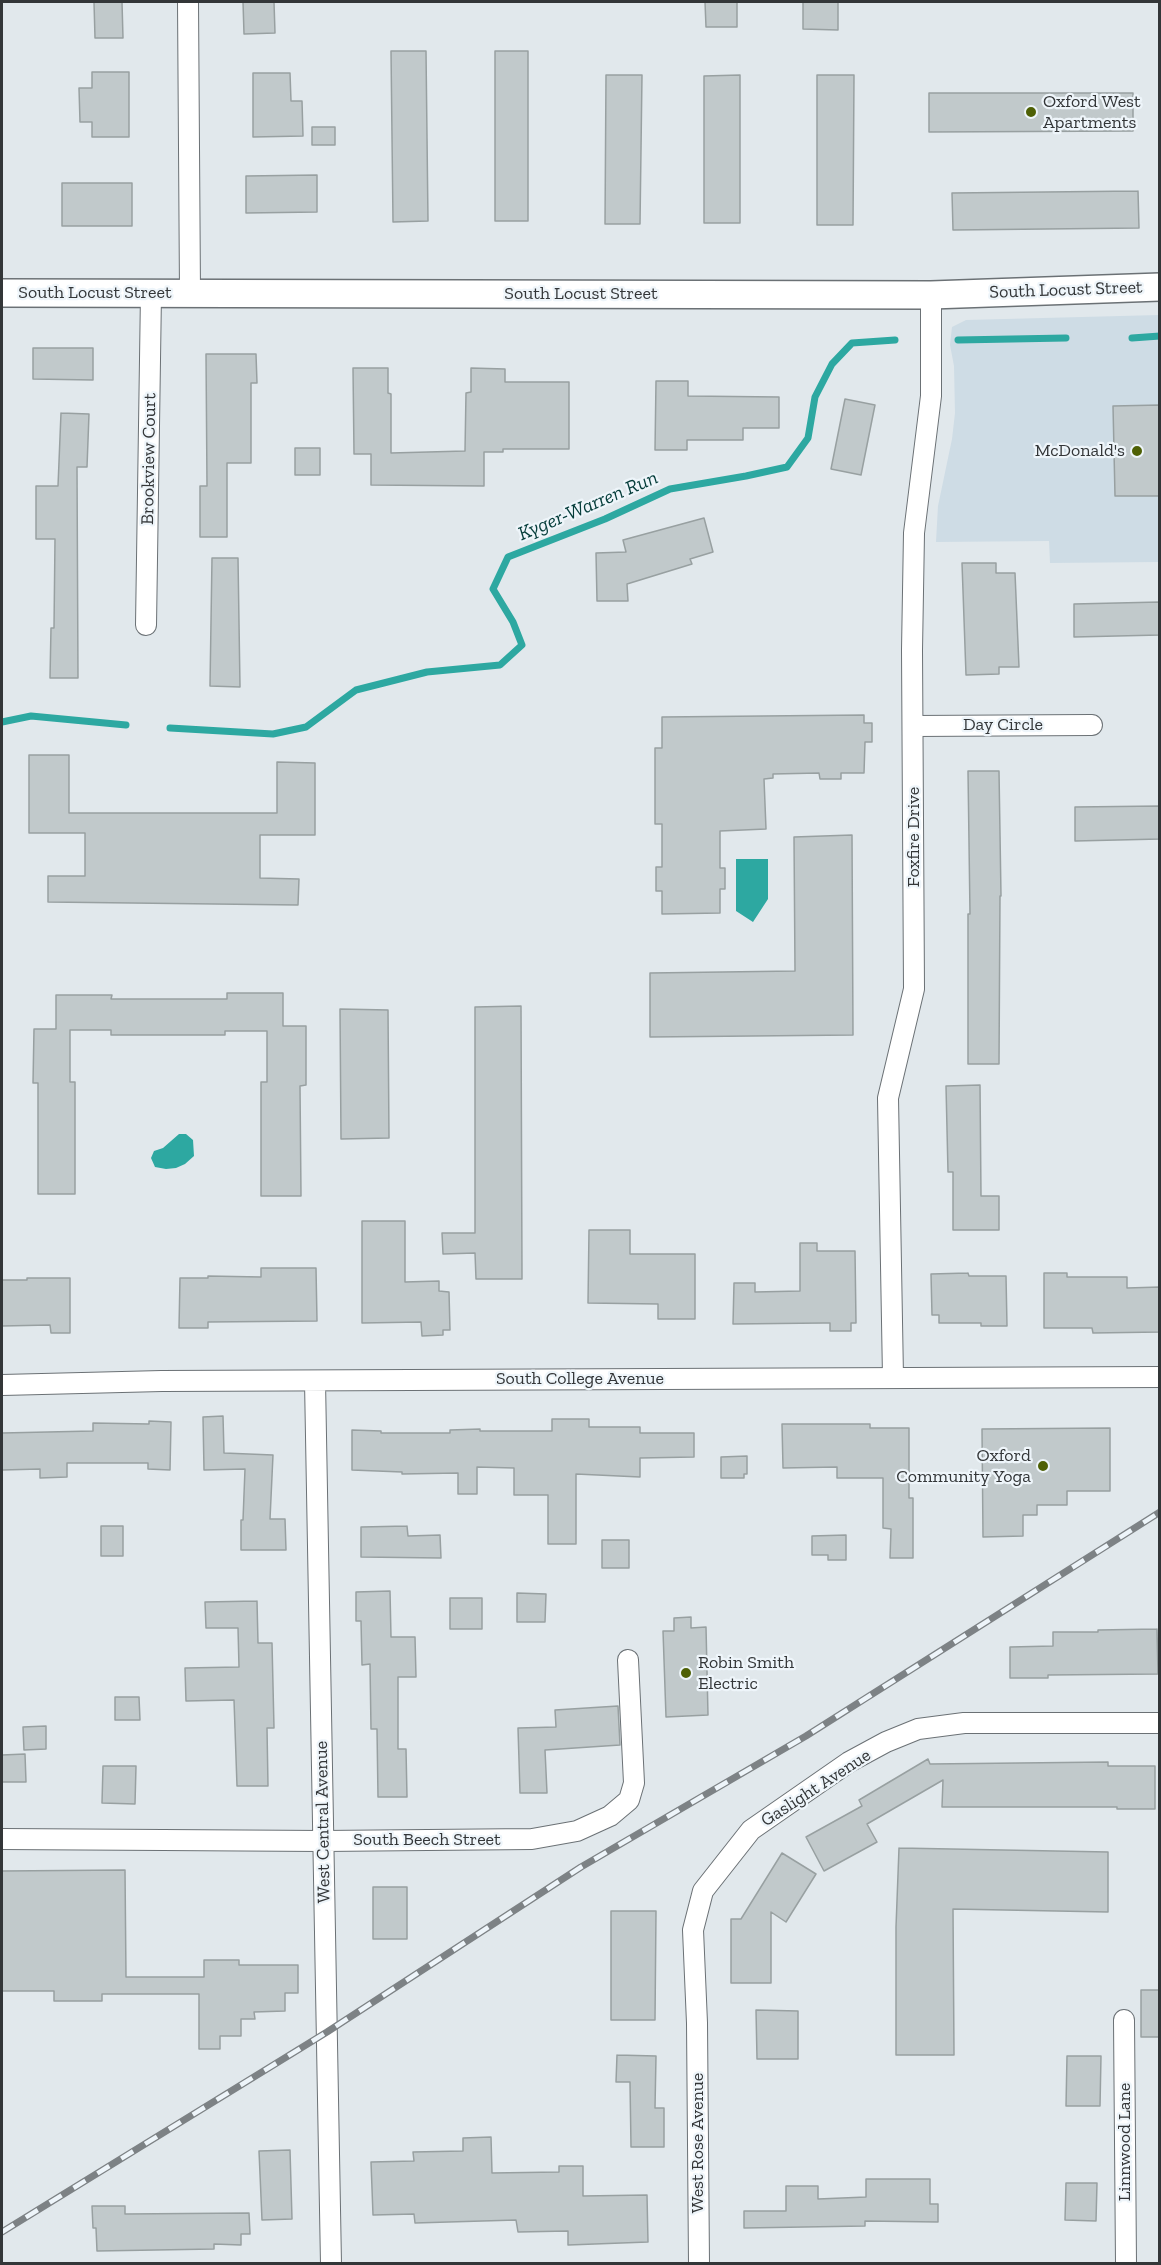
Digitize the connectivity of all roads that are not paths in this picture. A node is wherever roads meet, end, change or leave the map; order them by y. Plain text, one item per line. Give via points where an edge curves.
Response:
1 (188, 2) edge
2 (1160, 287) edge
3 (2, 293) edge
4 (151, 293) junction
5 (190, 293) junction
6 (931, 295) junction
7 (146, 625) dead end
8 (1092, 725) dead end
9 (914, 726) junction
10 (893, 1377) junction
11 (1160, 1377) edge
12 (315, 1380) junction
13 (2, 1385) edge
14 (628, 1660) dead end
15 (1160, 1724) edge
16 (2, 1839) edge
17 (323, 1841) junction
18 (1125, 2020) dead end
19 (697, 2023) joint
20 (331, 2264) edge
21 (699, 2264) edge
22 (1126, 2264) edge

1 - 5 street
2 - 6 street, South Locust Street
3 - 4 street, South Locust Street
4 - 5 street, South Locust Street
4 - 7 street, Brookview Court
5 - 6 street, South Locust Street
6 - 9 street, Foxfire Drive via 931,396 914,533
8 - 9 street, Day Circle
9 - 10 street, Foxfire Drive via 914,989 888,1098
10 - 11 street, South College Avenue
10 - 12 street, South College Avenue
12 - 13 street, South College Avenue
12 - 17 street, West Central Avenue
14 - 17 street, South Beech Street via 634,1783 629,1800 610,1816 577,1831 532,1839
15 - 19 street, Gaslight Avenue via 963,1723 918,1730 849,1762 752,1830 704,1891 693,1930
16 - 17 street, South Beech Street
17 - 20 street, West Central Avenue
18 - 22 street, Linnwood Lane
19 - 21 street, West Rose Avenue

